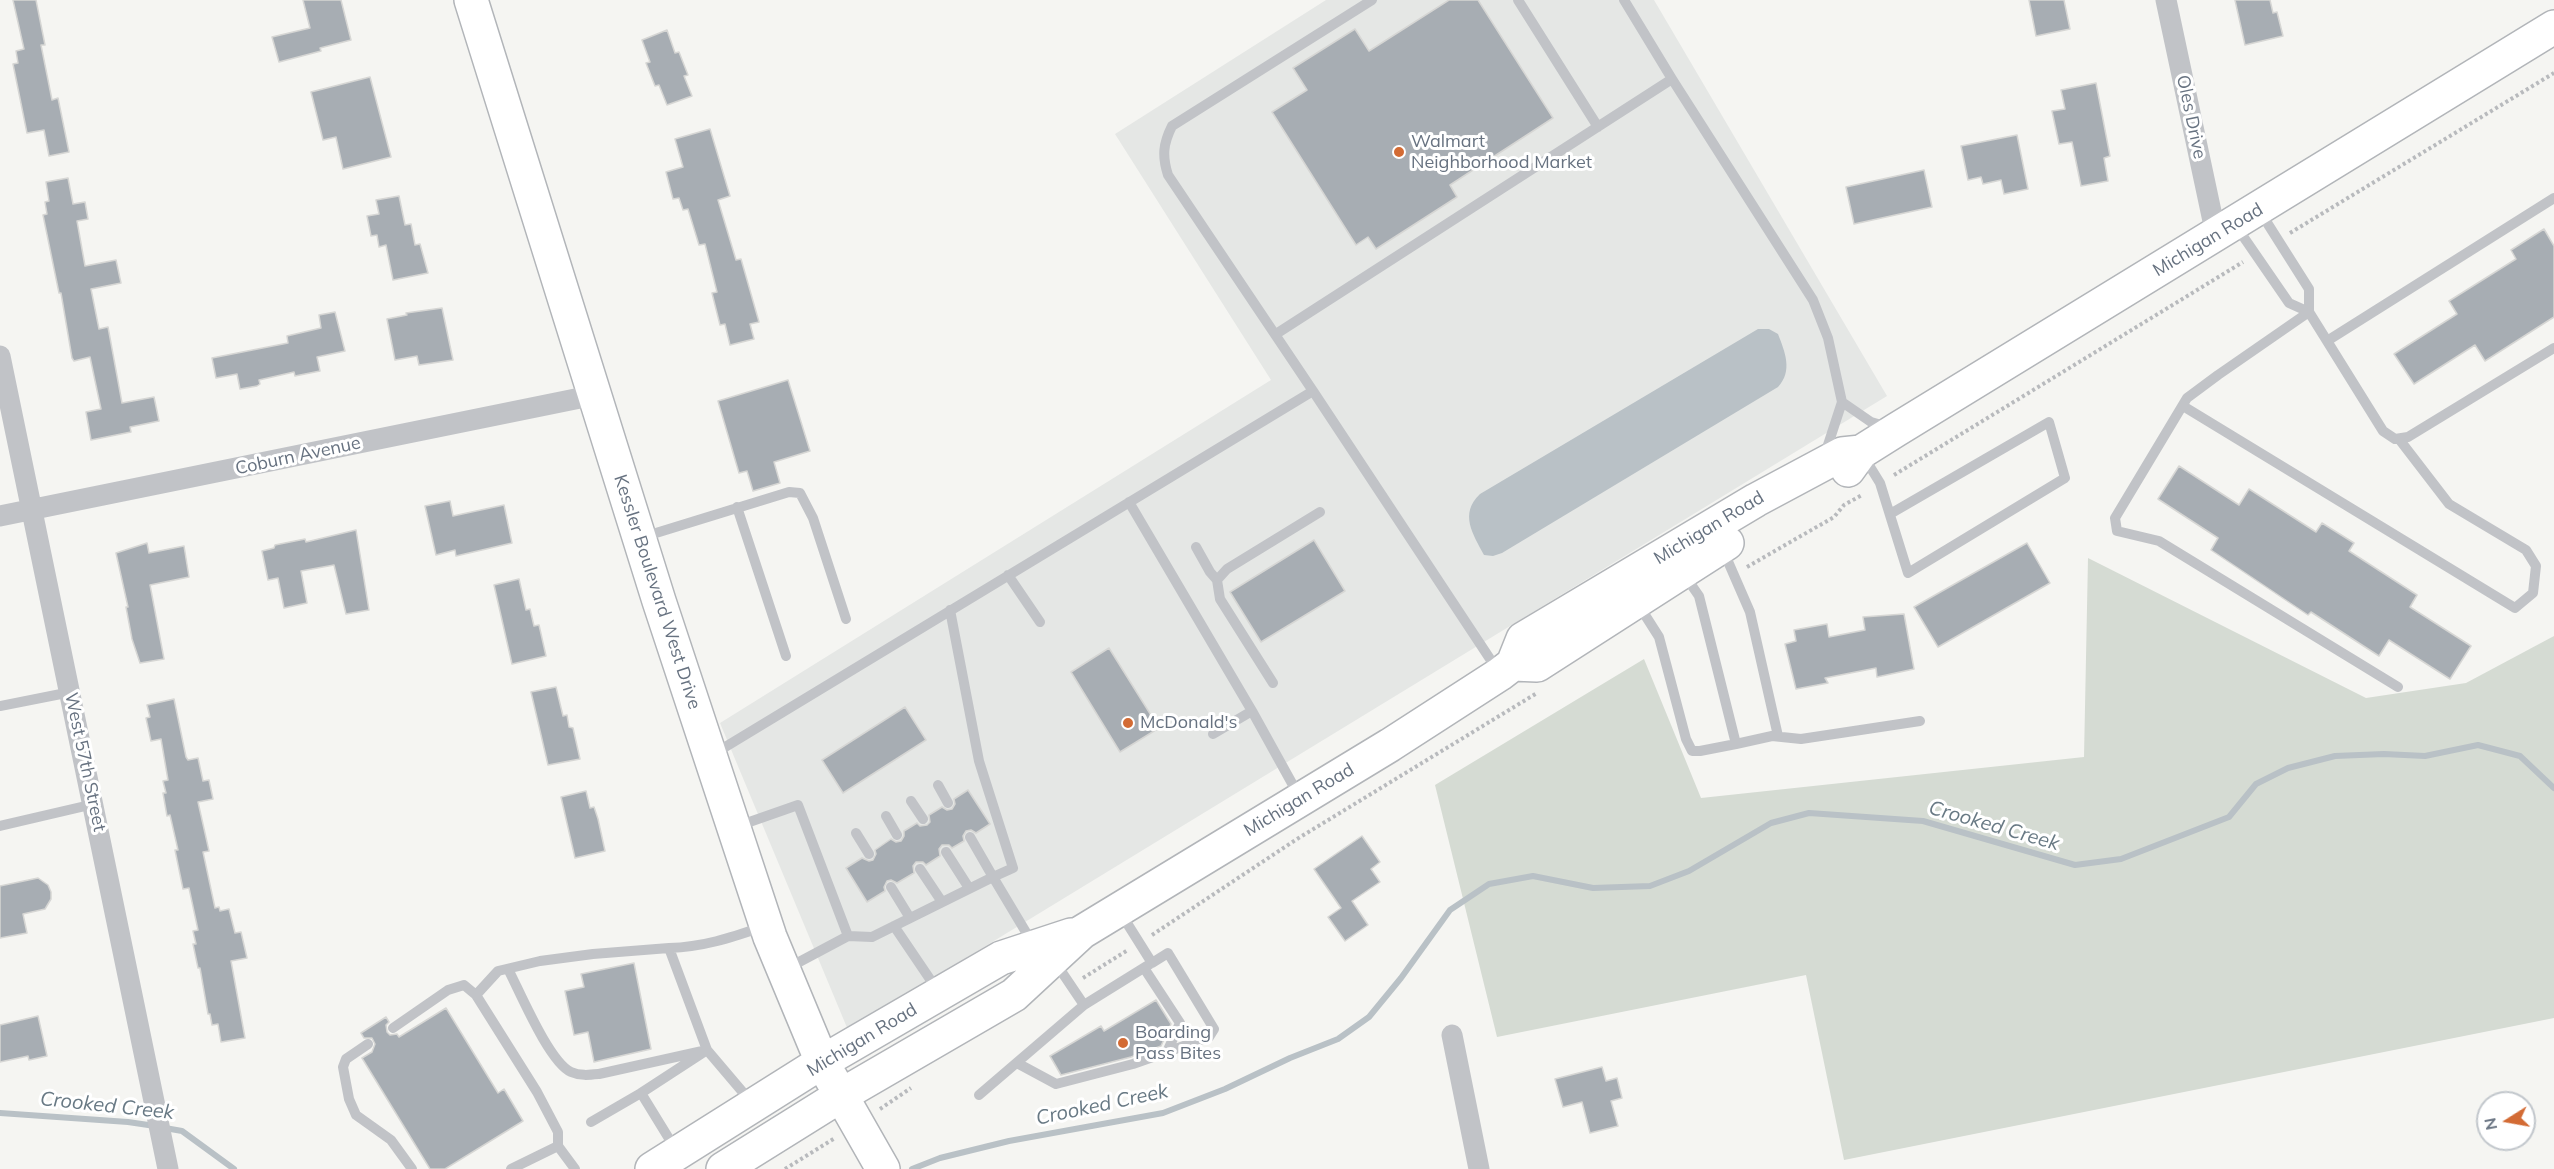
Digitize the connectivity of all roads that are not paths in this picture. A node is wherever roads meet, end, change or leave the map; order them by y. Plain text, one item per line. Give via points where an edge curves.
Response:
1 (471, 0) edge
2 (1372, 0) edge
3 (1518, 0) edge
4 (1624, 0) edge
5 (2166, 0) edge
6 (2554, 27) edge
7 (1672, 79) junction
8 (1598, 127) junction
9 (2554, 198) edge
10 (2236, 222) junction
11 (2309, 312) junction
12 (1276, 334) junction
13 (2327, 341) junction
14 (2554, 348) edge
15 (0, 356) edge
16 (1313, 391) junction
17 (596, 395) junction
18 (1842, 402) junction
19 (2183, 406) junction
20 (1896, 430) junction
21 (2398, 439) junction
22 (1861, 452) junction
23 (1822, 465) junction
24 (1129, 502) junction
25 (737, 507) junction
26 (32, 511) junction
27 (1320, 512) dead end
28 (1890, 513) junction
29 (0, 516) edge
30 (639, 538) junction
31 (1196, 547) dead end
32 (1722, 547) junction
33 (1682, 572) junction
34 (1008, 575) junction
35 (1217, 580) junction
36 (1636, 601) junction
37 (950, 610) junction
38 (846, 619) dead end
39 (1040, 622) dead end
40 (786, 656) dead end
41 (1506, 669) junction
42 (1273, 683) dead end
43 (2398, 687) dead end
44 (70, 692) junction
45 (0, 706) edge
46 (1252, 711) junction
47 (1920, 721) dead end
48 (1213, 734) dead end
49 (1778, 736) junction
50 (1736, 744) junction
51 (709, 756) junction
52 (938, 785) dead end
53 (1300, 799) junction
54 (911, 801) dead end
55 (948, 803) dead end
56 (93, 804) junction
57 (886, 816) dead end
58 (923, 819) dead end
59 (0, 826) edge
60 (733, 828) junction
61 (856, 833) dead end
62 (897, 835) dead end
63 (970, 837) dead end
64 (946, 852) dead end
65 (869, 854) dead end
66 (920, 868) dead end
67 (993, 877) junction
68 (891, 887) dead end
69 (969, 888) junction
70 (942, 902) junction
71 (1118, 909) junction
72 (910, 918) junction
73 (766, 925) junction
74 (894, 926) junction
75 (848, 936) junction
76 (669, 948) junction
77 (1044, 953) junction
78 (1148, 965) junction
79 (508, 969) junction
80 (783, 970) junction
81 (939, 994) junction
82 (476, 995) junction
83 (1084, 1005) junction
84 (393, 1028) dead end
85 (1452, 1035) dead end
86 (368, 1044) dead end
87 (707, 1050) junction
88 (1167, 1052) junction
89 (822, 1062) junction
90 (1017, 1063) junction
91 (641, 1093) junction
92 (979, 1095) dead end
93 (840, 1096) junction
94 (753, 1106) junction
95 (591, 1122) dead end
96 (558, 1146) junction
97 (664, 1161) edge
98 (168, 1169) edge
99 (412, 1169) edge
100 (510, 1169) edge
101 (575, 1169) edge
102 (723, 1169) edge
103 (882, 1169) edge
104 (1479, 1169) edge

1 - 17 main road, Kessler Boulevard West Drive
2 - 12 lane via 1172,126 1164,141 1168,175
3 - 8 lane
4 - 7 lane
5 - 10 street, Oles Drive
6 - 10 main road, Michigan Road
7 - 8 lane
7 - 18 lane via 1814,300 1828,338
8 - 12 lane
9 - 13 lane
10 - 11 lane via 2289,303
10 - 11 lane via 2309,289
10 - 20 main road, Michigan Road
11 - 13 lane
11 - 19 lane via 2187,398
12 - 16 lane
13 - 21 lane via 2383,431
14 - 21 lane via 2408,437
15 - 26 street, West 57th Street
16 - 24 lane
16 - 41 lane
17 - 26 street, Coburn Avenue
17 - 30 main road, Kessler Boulevard West Drive
18 - 20 lane via 1871,422
18 - 23 lane
19 - 21 lane via 2515,608 2533,593 2536,566 2526,550 2449,504
19 - 43 lane via 2115,518 2117,531 2159,541
20 - 22 main road, Michigan Road
22 - 23 main road, Michigan Road via 1842,454
22 - 28 lane via 1880,483
22 - 32 main road, Michigan Road via 1848,470
23 - 41 main road, Michigan Road via 1523,639
24 - 34 lane
24 - 46 lane
25 - 30 lane
25 - 38 lane via 789,492 800,493 813,518
25 - 40 lane
26 - 29 street, Coburn Avenue
26 - 44 street, West 57th Street
27 - 35 lane via 1227,569
28 - 28 lane via 2049,422 2065,478 1908,573
30 - 51 main road, Kessler Boulevard West Drive
31 - 35 lane
32 - 33 main road, Michigan Road
32 - 49 lane via 1750,612
33 - 36 main road, Michigan Road
33 - 50 lane via 1699,596
34 - 37 lane
34 - 39 lane
35 - 42 lane via 1220,599
36 - 41 main road, Michigan Road via 1537,665
36 - 50 lane via 1659,636 1692,751
37 - 51 lane
37 - 67 lane via 979,761 1013,868
41 - 53 main road, Michigan Road
44 - 45 lane
44 - 56 street, West 57th Street
46 - 48 lane
46 - 53 lane
47 - 49 lane via 1801,739
49 - 50 lane
51 - 60 main road, Kessler Boulevard West Drive
52 - 55 lane
53 - 71 main road, Michigan Road
54 - 58 lane
56 - 59 lane
56 - 98 street, West 57th Street
57 - 62 lane
60 - 73 main road, Kessler Boulevard West Drive
60 - 75 lane via 798,805
61 - 65 lane
63 - 67 lane
64 - 69 lane
66 - 70 lane
67 - 69 lane
67 - 77 lane
68 - 72 lane
69 - 70 lane
70 - 72 lane
71 - 77 main road, Michigan Road
71 - 78 lane
72 - 74 lane
73 - 76 lane via 716,943
73 - 80 main road, Kessler Boulevard West Drive
74 - 75 lane via 872,937
74 - 81 lane
75 - 80 lane
76 - 79 lane via 593,954
76 - 87 lane
77 - 81 main road, Michigan Road via 1001,958
77 - 83 lane
77 - 93 main road, Michigan Road via 1014,995
78 - 83 lane
78 - 88 lane via 1180,1023
78 - 88 lane via 1168,952 1214,1029 1209,1037
79 - 82 lane via 498,971
79 - 87 lane via 557,1061 573,1073 599,1074
80 - 89 main road, Kessler Boulevard West Drive
81 - 89 main road, Michigan Road
82 - 84 lane via 464,985 448,990
82 - 96 lane via 542,1099 558,1132
83 - 90 lane
85 - 104 street
86 - 99 lane via 346,1059 343,1067 349,1099 356,1115 391,1140
87 - 91 lane
87 - 94 lane
88 - 90 lane via 1056,1084
89 - 93 main road, Kessler Boulevard West Drive
89 - 94 main road, Michigan Road
90 - 92 lane
91 - 95 lane
91 - 97 lane
93 - 102 main road, Michigan Road
93 - 103 main road, Kessler Boulevard West Drive
94 - 97 main road, Michigan Road
96 - 100 lane
96 - 101 lane

